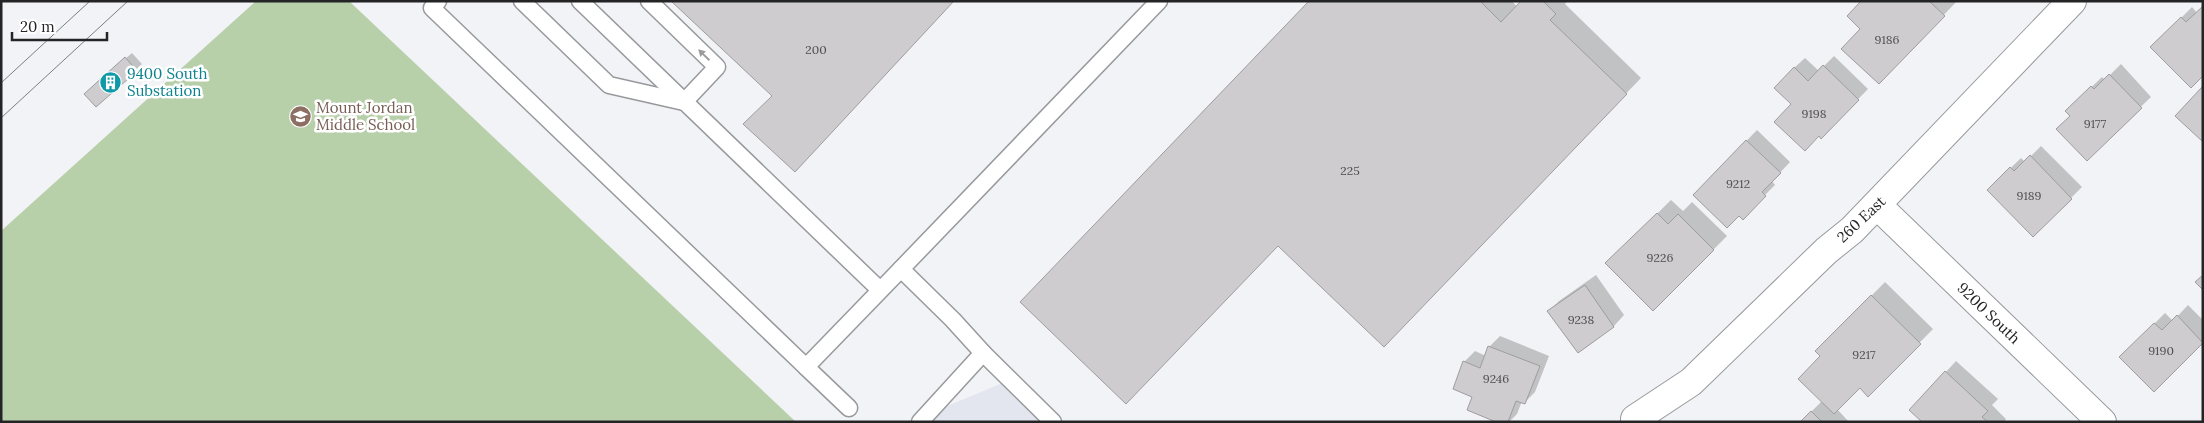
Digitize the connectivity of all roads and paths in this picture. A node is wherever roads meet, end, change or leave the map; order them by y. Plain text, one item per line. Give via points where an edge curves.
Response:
1 (438, 1) edge
2 (522, 1) edge
3 (580, 1) edge
4 (648, 1) edge
5 (1159, 1) edge
6 (2072, 1) edge
7 (684, 102) junction
8 (1877, 205) junction
9 (901, 269) junction
10 (880, 290) junction
11 (983, 353) junction
12 (806, 367) junction
13 (849, 408) dead end
14 (1635, 419) dead end
15 (920, 422) edge
16 (1053, 422) edge
17 (2102, 422) edge

1 - 12 lane via 432,8
2 - 7 lane via 609,85
3 - 7 lane
7 -> 4 lane via 717,67
5 - 9 lane
6 - 8 street, 260 East
7 - 10 lane
8 - 14 street, 260 East via 1691,382
8 - 17 street, 9200 South
9 - 10 lane
9 - 11 lane
10 - 12 lane
11 - 15 lane
11 - 16 lane
12 - 13 lane

